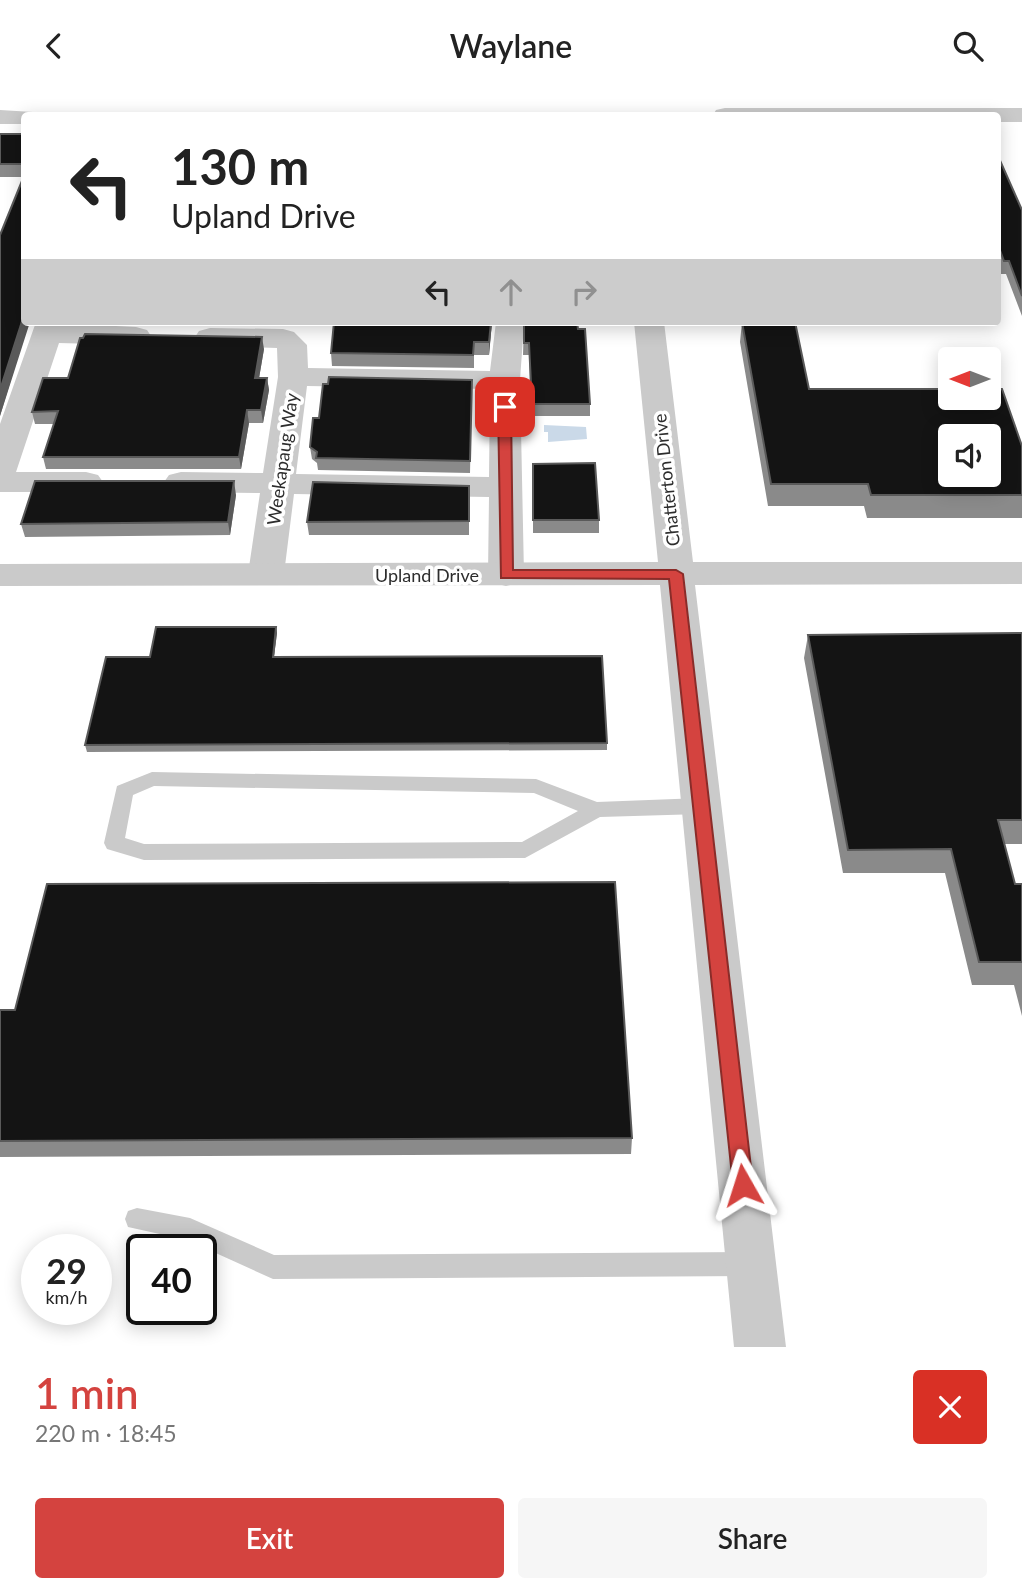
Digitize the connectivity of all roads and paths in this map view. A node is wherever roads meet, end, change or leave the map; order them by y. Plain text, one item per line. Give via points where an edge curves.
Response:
1 (1001, 115) edge
2 (1022, 115) edge
3 (0, 117) edge
4 (21, 117) edge
5 (509, 326) edge
6 (649, 326) edge
7 (49, 328) edge
8 (293, 377) junction
9 (505, 380) junction
10 (0, 471) edge
11 (0, 482) edge
12 (111, 482) edge
13 (153, 482) edge
14 (279, 482) junction
15 (504, 487) junction
16 (1022, 573) edge
17 (266, 574) junction
18 (676, 574) junction
19 (0, 575) edge
20 (506, 575) junction
21 (701, 806) junction
22 (596, 810) junction
23 (137, 1219) dead end
24 (751, 1264) junction
25 (760, 1347) edge

1 - 2 street
3 - 4 street
5 - 9 street
6 - 18 street, Chatterton Drive
7 - 8 street, Weekapaug Way via 283,338 292,345
7 - 10 street
8 - 9 street
8 - 14 street, Weekapaug Way
9 - 15 street
11 - 12 street
13 - 14 street
14 - 15 street
14 - 17 street, Weekapaug Way
15 - 20 street
16 - 18 street, Upland Drive
17 - 19 street, Upland Drive
17 - 20 street, Upland Drive
18 - 20 street, Upland Drive
18 - 21 street, Chatterton Drive
21 - 22 lane
21 - 24 street, Chatterton Drive
22 - 22 lane via 536,786 152,779 124,791 114,843 144,852 525,850
23 - 24 lane via 190,1229 273,1267
24 - 25 street, Chatterton Drive

